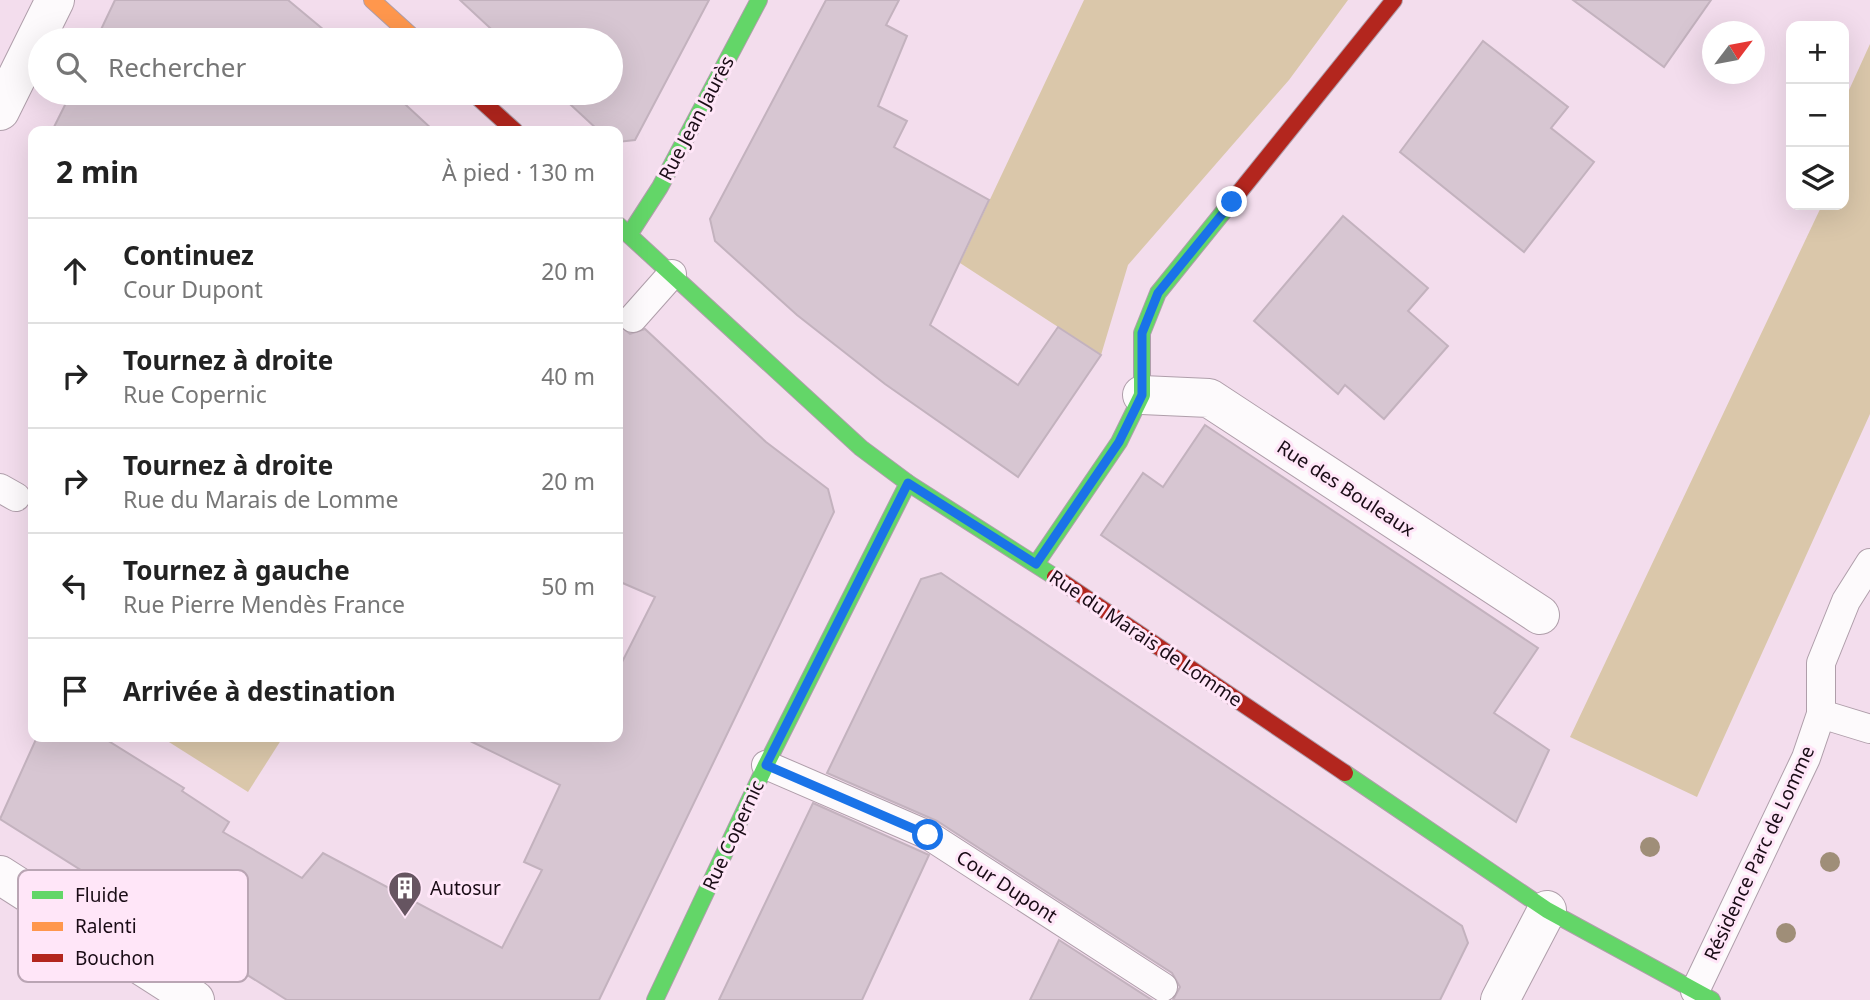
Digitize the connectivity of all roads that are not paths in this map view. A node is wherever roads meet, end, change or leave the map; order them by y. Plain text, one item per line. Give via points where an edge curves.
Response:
1 (55, 0) edge
2 (372, 0) edge
3 (760, 0) edge
4 (1394, 0) edge
5 (41, 28) edge
6 (403, 28) edge
7 (28, 54) edge
8 (486, 105) edge
9 (0, 111) edge
10 (509, 126) edge
11 (623, 230) edge
12 (672, 274) junction
13 (633, 317) dead end
14 (1142, 395) junction
15 (908, 483) junction
16 (1036, 564) junction
17 (1870, 564) edge
18 (1540, 615) dead end
19 (1821, 714) junction
20 (1870, 729) edge
21 (766, 765) junction
22 (0, 874) edge
23 (18, 886) edge
24 (1547, 910) junction
25 (167, 982) edge
26 (1163, 987) dead end
27 (1704, 995) edge
28 (195, 1000) edge
29 (655, 1000) edge
30 (1500, 1000) edge

1 - 5 street
2 - 6 street
3 - 11 street, Rue Jean Jaurès via 660,187
4 - 14 street via 1158,293 1142,333
7 - 9 street
8 - 10 street
11 - 12 street, Rue du Marais de Lomme
12 - 13 lane
12 - 15 street, Rue du Marais de Lomme via 861,448
14 - 16 street via 1119,442
14 - 18 street, Rue des Bouleaux via 1209,398
15 - 16 street, Rue du Marais de Lomme
15 - 21 street, Rue Copernic
16 - 24 street, Rue du Marais de Lomme
17 - 19 lane, Résidence Parc de Lomme via 1846,601 1821,663
19 - 20 lane
19 - 27 lane, Résidence Parc de Lomme
21 - 26 lane, Cour Dupont via 928,835
21 - 29 street, Rue Copernic
22 - 23 street
24 - 27 street, Rue du Marais de Lomme
24 - 30 street
25 - 28 street

